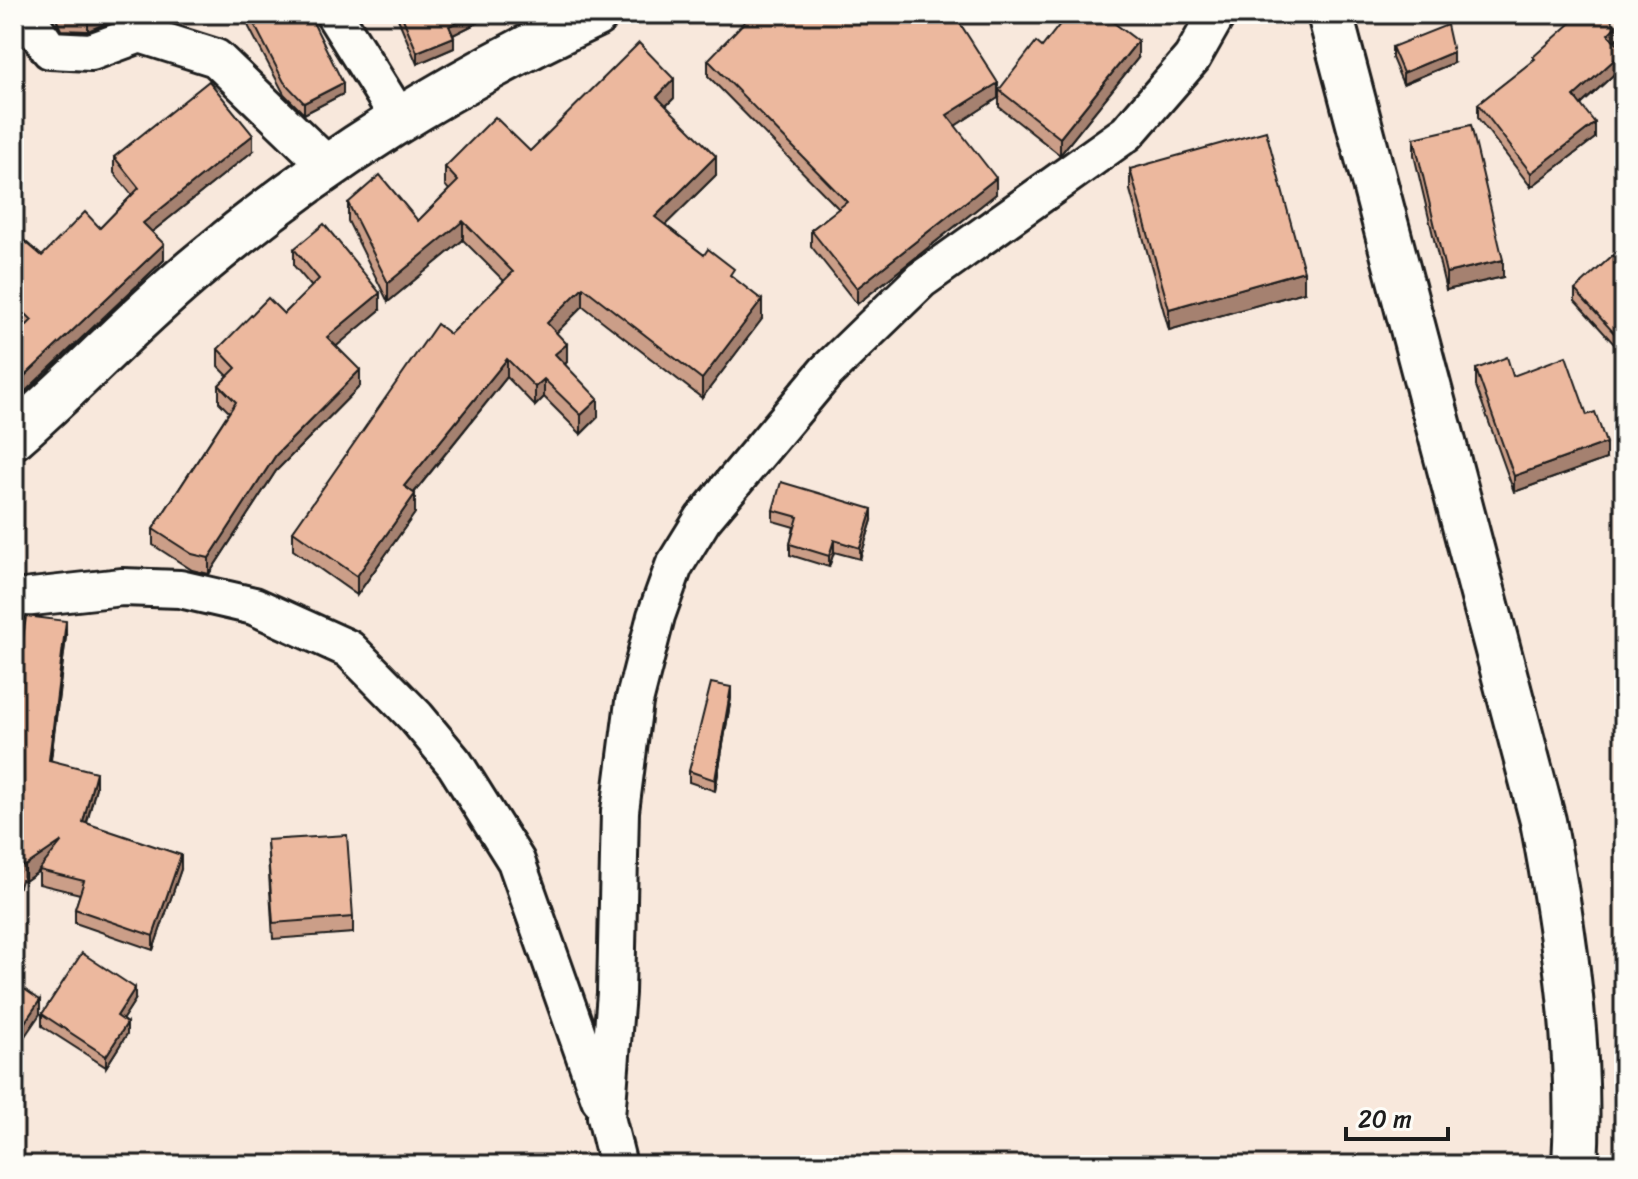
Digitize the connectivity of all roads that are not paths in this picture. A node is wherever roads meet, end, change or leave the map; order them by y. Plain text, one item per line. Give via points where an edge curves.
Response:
1 (31, 14) edge
2 (334, 14) edge
3 (596, 14) edge
4 (1217, 14) edge
5 (1330, 14) edge
6 (399, 118) junction
7 (327, 165) junction
8 (14, 436) edge
9 (14, 599) edge
10 (606, 1117) junction
11 (618, 1165) edge
12 (1575, 1165) edge

1 - 7 street via 50,50 91,52 140,34 216,58
2 - 6 street
3 - 6 street via 498,60
4 - 10 street via 1192,58 1127,133 921,280 826,372 703,519 674,566 634,702 620,811 616,993
5 - 12 street via 1543,821 1560,910
6 - 7 street
7 - 8 street via 201,263
9 - 10 street via 122,587 180,589 254,606 349,649 455,764 516,861
10 - 11 street

